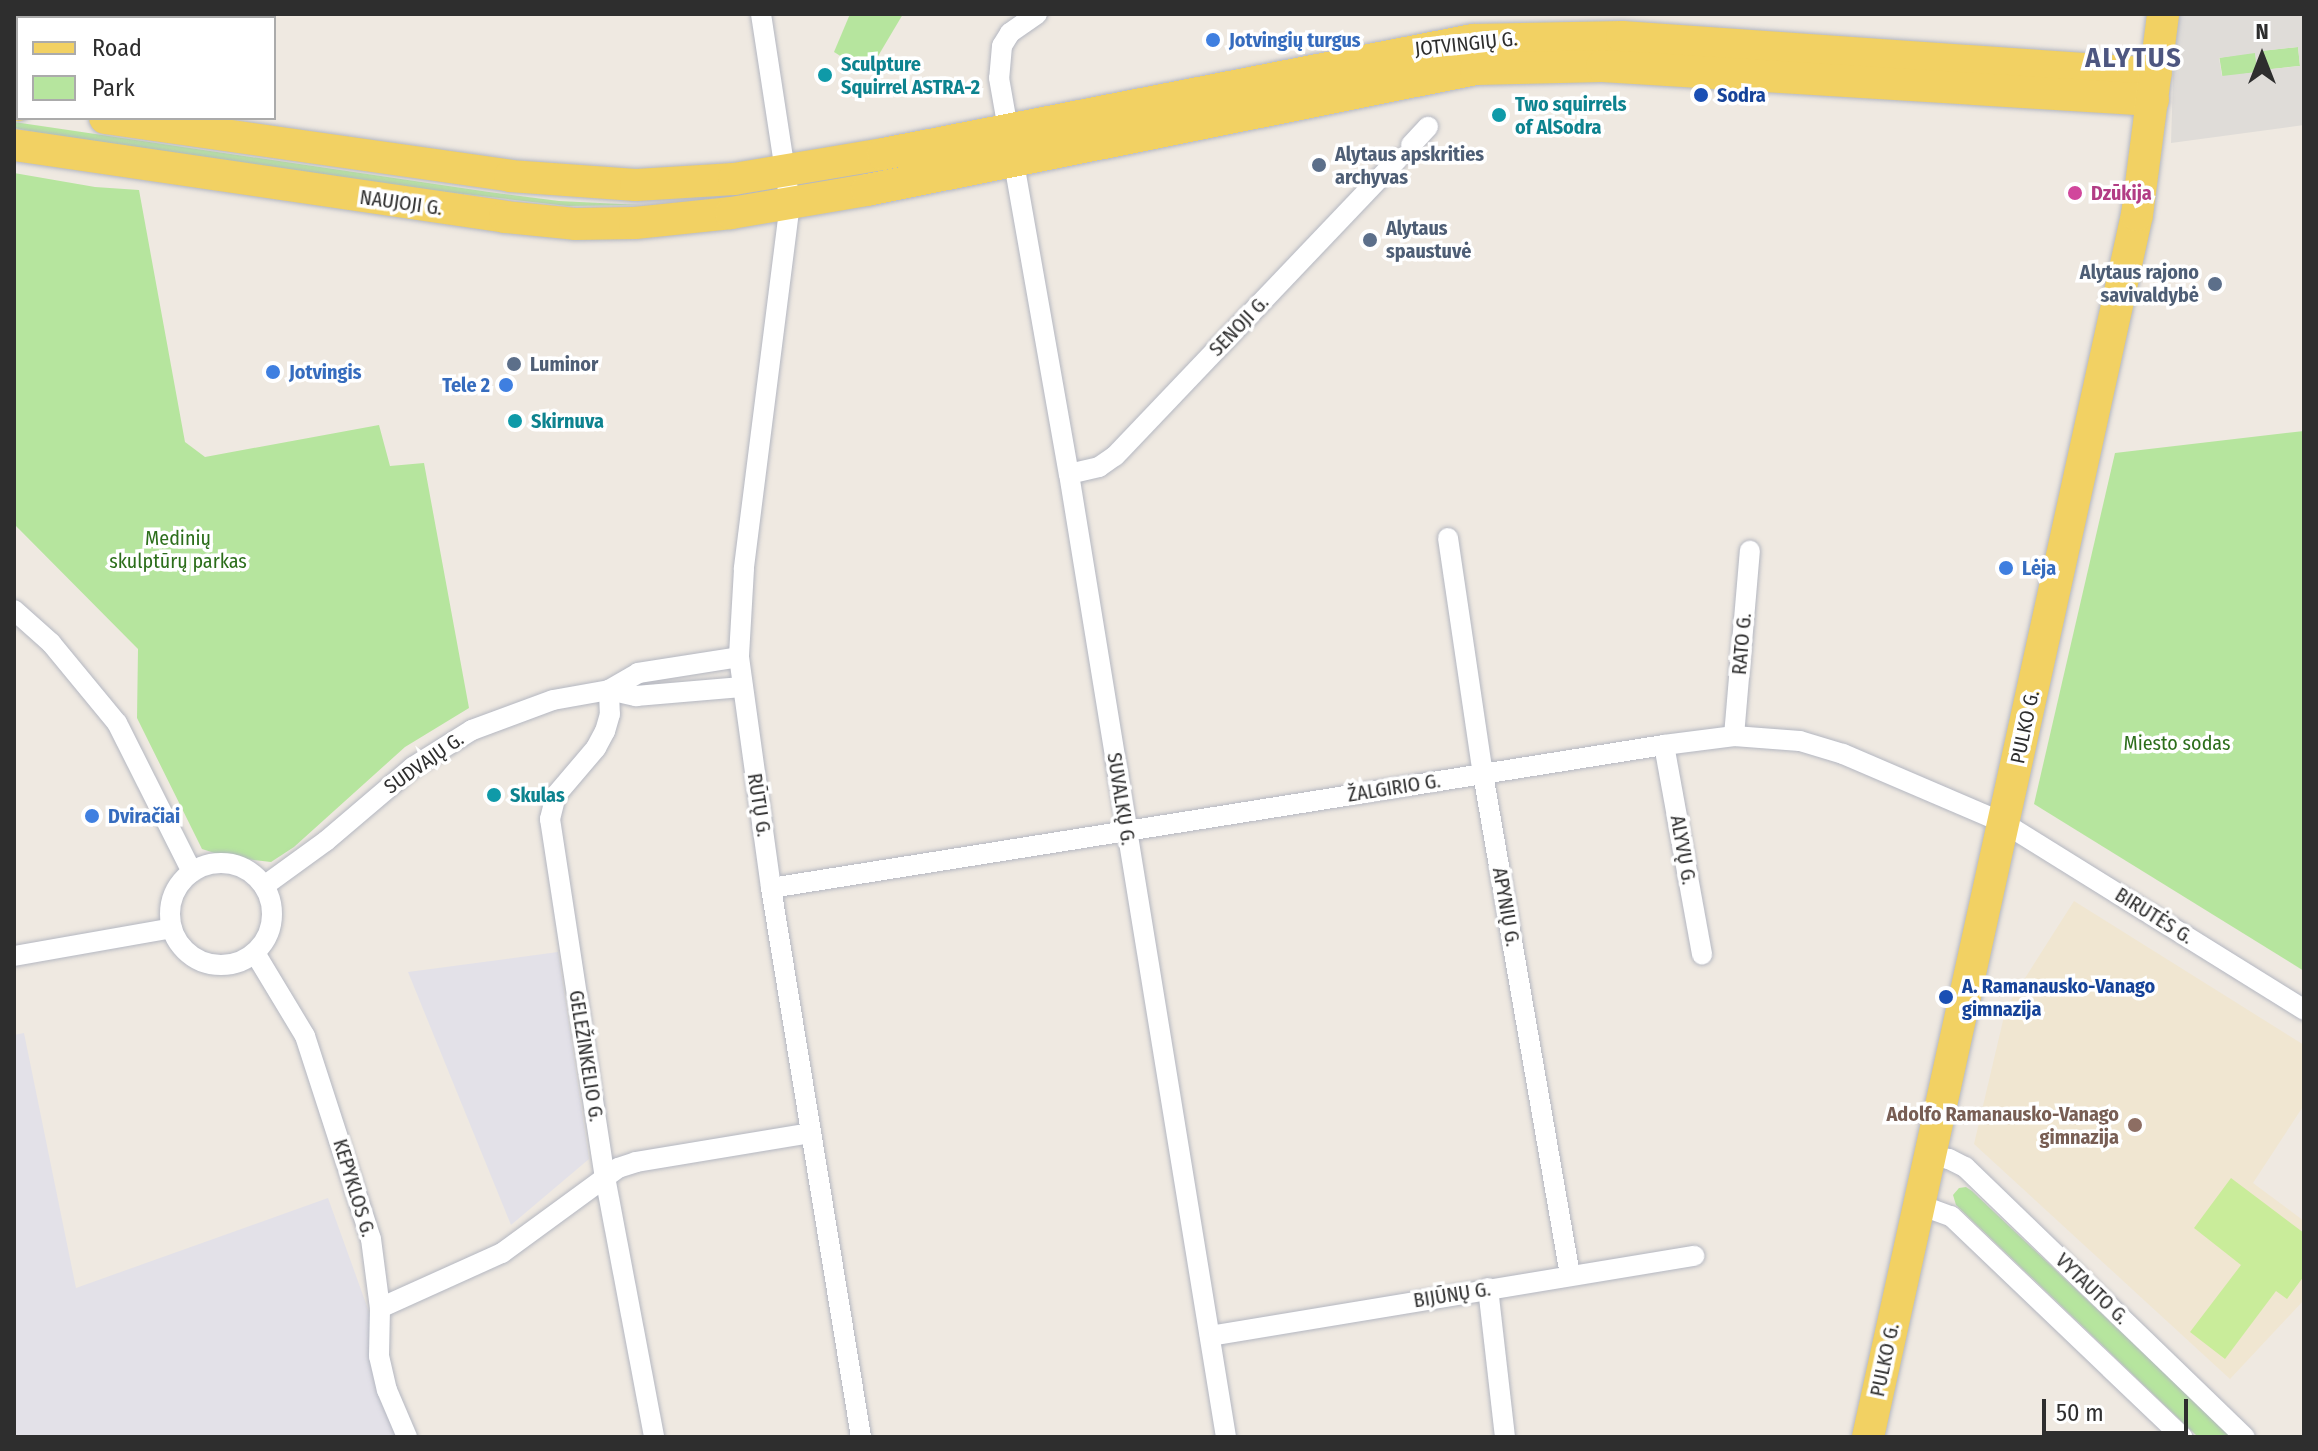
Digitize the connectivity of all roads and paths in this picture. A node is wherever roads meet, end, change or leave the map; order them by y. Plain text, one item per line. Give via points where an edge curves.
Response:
1 (761, 14) edge
2 (1037, 14) edge
3 (2163, 14) edge
4 (2154, 87) junction
5 (119, 120) edge
6 (1428, 127) dead end
7 (14, 145) edge
8 (1010, 146) junction
9 (786, 170) junction
10 (790, 203) junction
11 (1069, 474) junction
12 (1448, 538) dead end
13 (1750, 551) dead end
14 (14, 610) edge
15 (739, 657) junction
16 (742, 687) junction
17 (609, 690) junction
18 (1734, 736) junction
19 (1664, 745) junction
20 (1483, 774) junction
21 (2004, 823) junction
22 (1126, 832) junction
23 (192, 872) junction
24 (264, 886) junction
25 (771, 888) junction
26 (172, 928) junction
27 (255, 953) junction
28 (1702, 955) dead end
29 (14, 956) edge
30 (2304, 1010) edge
31 (811, 1133) junction
32 (1931, 1155) junction
33 (605, 1177) junction
34 (1920, 1205) junction
35 (1694, 1256) dead end
36 (1570, 1275) junction
37 (1488, 1288) junction
38 (380, 1308) junction
39 (1210, 1336) junction
40 (407, 1437) edge
41 (654, 1437) edge
42 (861, 1437) edge
43 (1226, 1437) edge
44 (1505, 1437) edge
45 (1868, 1437) edge
46 (2182, 1437) edge
47 (2245, 1437) edge

1 - 9 street, RŪTŲ G.
2 - 8 street, SUVALKŲ G. via 1010,33 1002,46 999,78
3 - 4 main road, PULKO G.
4 - 8 main road, JOTVINGIŲ G. via 1808,64 1476,69
4 - 21 main road, PULKO G. via 2134,229
5 - 9 main road, NAUJOJI G. via 572,183 697,183
6 - 11 street, SENOJI G. via 1115,456 1099,467
7 - 10 main road, NAUJOJI G. via 575,224 695,218
8 - 9 main road, JOTVINGIŲ G.
8 - 10 main road, JOTVINGIŲ G.
8 - 11 street, SUVALKŲ G.
9 - 10 street, RŪTŲ G.
10 - 15 street, RŪTŲ G. via 746,554
11 - 22 street, SUVALKŲ G.
12 - 20 street, APYNIŲ G.
13 - 18 street, RATO G.
14 - 23 street via 51,643 117,723
15 - 16 street, RŪTŲ G.
15 - 17 street, SUDVAJŲ G. via 638,673
16 - 17 street, SUDVAJŲ G. via 636,696
16 - 25 street, RŪTŲ G.
17 - 24 street, SUDVAJŲ G. via 531,707 440,748
17 - 33 street, GELEŽINKELIO G. via 605,731 556,795 550,819
18 - 19 street, ŽALGIRIO G.
18 - 21 street, ŽALGIRIO G. via 1823,748
19 - 20 street, ŽALGIRIO G.
19 - 28 street, ALYVŲ G.
20 - 22 street, ŽALGIRIO G.
20 - 36 street, APYNIŲ G.
21 - 30 street, BIRUTĖS G.
21 - 32 main road, PULKO G.
22 - 25 street, ŽALGIRIO G.
22 - 39 street, SUVALKŲ G.
23 - 24 street via 231,864
23 - 26 street via 176,891
24 - 27 street via 273,914 265,942
25 - 31 street, RŪTŲ G.
26 - 27 street via 200,961 228,965
26 - 29 street
27 - 38 street, KEPYKLOS G. via 305,1036 371,1239
31 - 33 street via 636,1162
31 - 42 street, RŪTŲ G.
32 - 34 main road, PULKO G.
32 - 47 street, VYTAUTO G. via 1965,1167
33 - 38 street via 502,1253
33 - 41 street, GELEŽINKELIO G.
34 - 45 main road, PULKO G.
34 - 46 street via 1951,1216
35 - 36 street, BIJŪNŲ G.
36 - 37 street, BIJŪNŲ G.
37 - 39 street, BIJŪNŲ G.
37 - 44 street
38 - 40 street, KEPYKLOS G. via 379,1356
39 - 43 street, SUVALKŲ G.

